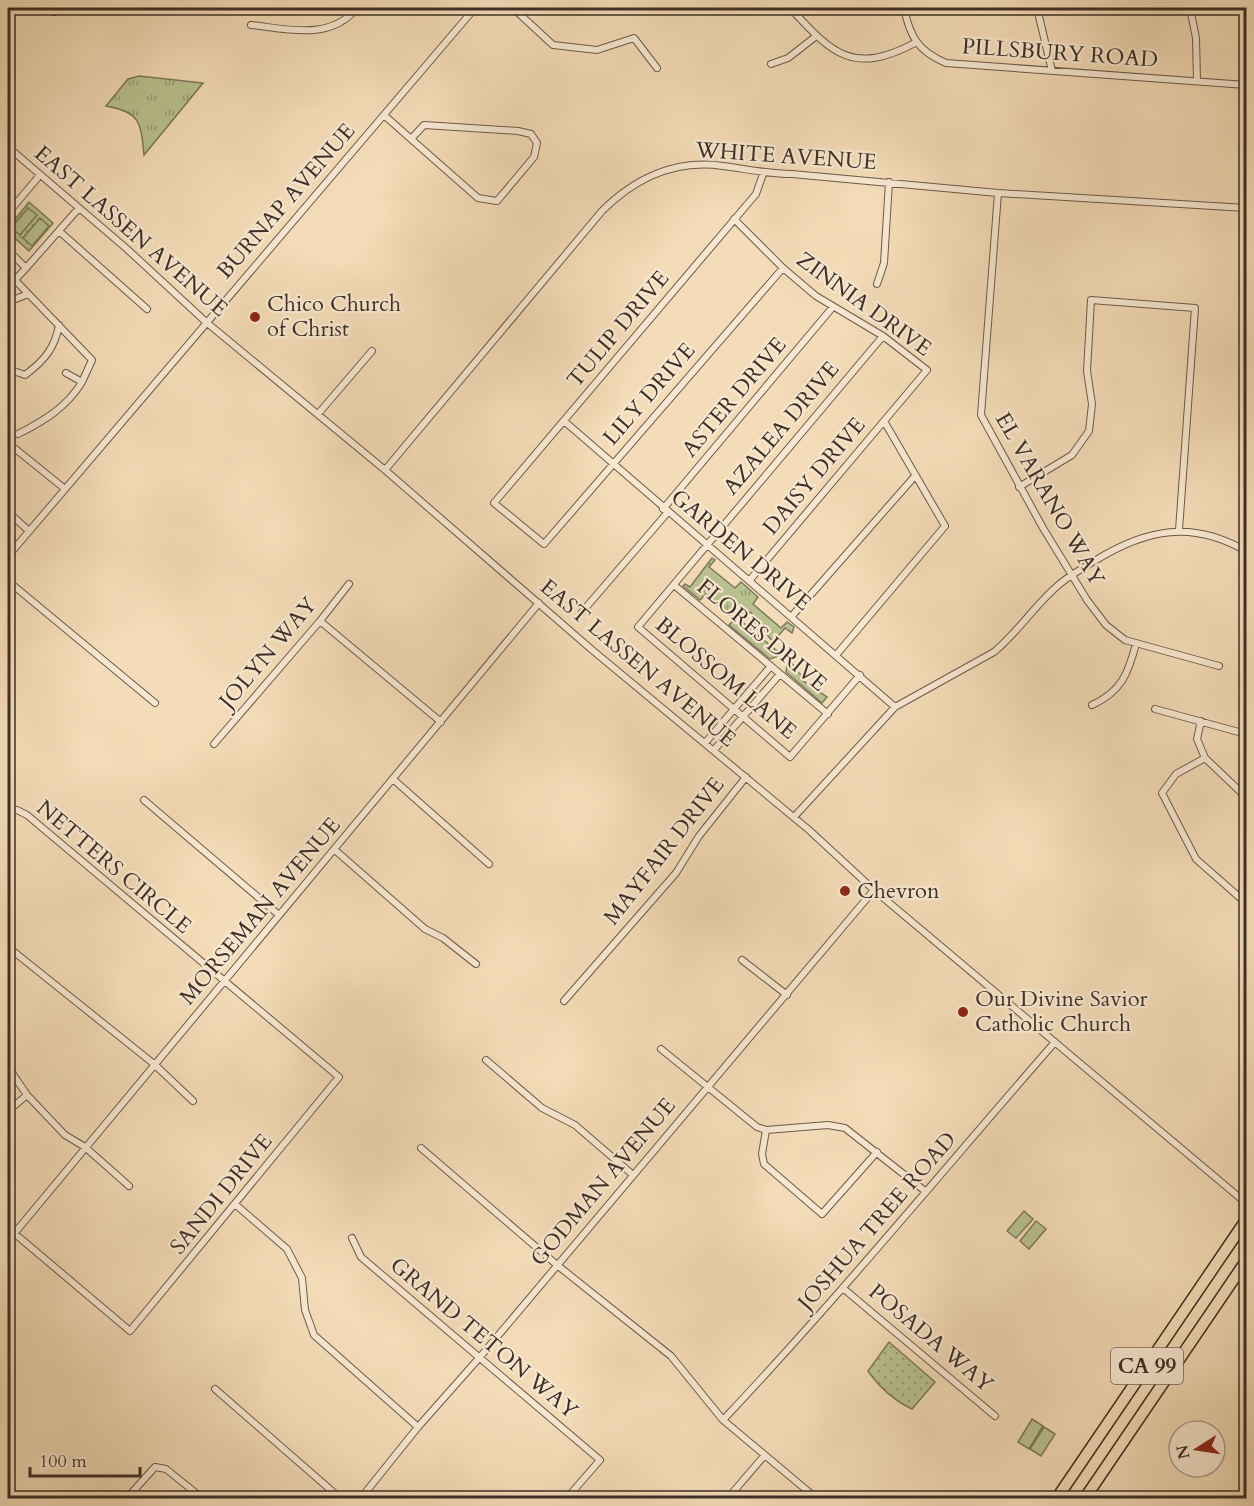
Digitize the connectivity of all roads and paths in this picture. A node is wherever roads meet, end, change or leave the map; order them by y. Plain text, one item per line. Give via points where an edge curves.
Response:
1 (357, 8) edge
2 (475, 8) edge
3 (513, 8) edge
4 (790, 8) edge
5 (904, 8) edge
6 (1037, 8) edge
7 (1190, 8) edge
8 (251, 25) dead end
9 (815, 36) junction
10 (915, 43) junction
11 (771, 64) dead end
12 (657, 68) dead end
13 (1052, 71) junction
14 (1197, 81) junction
15 (1246, 85) edge
16 (384, 115) junction
17 (411, 139) junction
18 (8, 147) edge
19 (763, 174) junction
20 (40, 175) junction
21 (889, 182) junction
22 (998, 193) junction
23 (79, 208) junction
24 (1246, 208) edge
25 (8, 213) edge
26 (734, 219) junction
27 (59, 231) junction
28 (8, 250) edge
29 (26, 268) junction
30 (783, 268) junction
31 (8, 270) edge
32 (15, 280) junction
33 (877, 284) dead end
34 (28, 294) junction
35 (8, 302) edge
36 (832, 308) junction
37 (147, 309) dead end
38 (206, 322) junction
39 (58, 325) junction
40 (883, 336) junction
41 (372, 351) dead end
42 (8, 369) edge
43 (66, 373) dead end
44 (82, 382) junction
45 (318, 414) junction
46 (564, 421) junction
47 (884, 421) junction
48 (18, 434) dead end
49 (8, 442) edge
50 (613, 464) junction
51 (385, 470) junction
52 (915, 476) junction
53 (1019, 487) junction
54 (65, 489) junction
55 (665, 510) junction
56 (8, 512) edge
57 (1179, 530) junction
58 (29, 531) junction
59 (544, 544) joint
60 (705, 544) junction
61 (1246, 551) edge
62 (8, 556) edge
63 (1072, 575) junction
64 (8, 581) edge
65 (748, 581) junction
66 (349, 584) dead end
67 (674, 585) junction
68 (539, 603) junction
69 (582, 612) dead end
70 (792, 616) junction
71 (320, 621) junction
72 (638, 627) joint
73 (1136, 644) junction
74 (837, 654) junction
75 (771, 666) junction
76 (1219, 666) dead end
77 (780, 674) junction
78 (860, 675) junction
79 (155, 703) dead end
80 (1092, 705) dead end
81 (895, 707) junction
82 (735, 709) junction
83 (1155, 709) dead end
84 (828, 714) junction
85 (743, 716) junction
86 (1201, 721) junction
87 (441, 722) junction
88 (1246, 734) edge
89 (705, 743) junction
90 (214, 744) dead end
91 (714, 750) junction
92 (1205, 758) junction
93 (746, 777) junction
94 (394, 780) junction
95 (1246, 797) edge
96 (144, 800) dead end
97 (8, 811) edge
98 (794, 817) junction
99 (334, 850) junction
100 (489, 864) dead end
101 (874, 890) junction
102 (1246, 903) edge
103 (279, 915) junction
104 (8, 947) edge
105 (742, 960) dead end
106 (476, 964) dead end
107 (223, 982) junction
108 (788, 994) junction
109 (564, 1001) dead end
110 (1055, 1042) junction
111 (661, 1049) dead end
112 (486, 1060) dead end
113 (153, 1064) junction
114 (8, 1066) edge
115 (706, 1087) junction
116 (27, 1095) junction
117 (193, 1101) dead end
118 (8, 1111) edge
119 (766, 1130) junction
120 (85, 1148) junction
121 (421, 1148) dead end
122 (878, 1152) junction
123 (633, 1175) junction
124 (129, 1186) dead end
125 (925, 1191) junction
126 (1246, 1203) edge
127 (236, 1205) junction
128 (1246, 1220) edge
129 (14, 1233) junction
130 (352, 1238) dead end
131 (8, 1241) edge
132 (1246, 1261) edge
133 (557, 1265) junction
134 (844, 1289) junction
135 (480, 1357) junction
136 (215, 1389) dead end
137 (995, 1416) dead end
138 (723, 1420) junction
139 (418, 1427) junction
140 (764, 1456) junction
141 (127, 1498) edge
142 (202, 1498) edge
143 (340, 1498) edge
144 (361, 1498) edge
145 (567, 1498) edge
146 (728, 1498) edge
147 (816, 1498) edge
148 (1057, 1498) edge
149 (1084, 1498) edge

1 - 8 street via 345,20 321,30
2 - 16 street, BURNAP AVENUE
3 - 12 street via 553,45 597,50 634,38
4 - 9 street
5 - 10 street
6 - 13 street
7 - 14 street via 1196,38
9 - 10 street via 836,52 864,58 889,55
9 - 11 street via 788,58
10 - 13 street, PILLSBURY ROAD via 946,63
13 - 14 street, PILLSBURY ROAD
14 - 15 street, PILLSBURY ROAD
16 - 17 street
16 - 38 street, BURNAP AVENUE
17 - 17 street via 478,198 497,201 534,157 537,143 531,134 518,131 424,125
18 - 20 street, EAST LASSEN AVENUE
19 - 21 street, WHITE AVENUE
19 - 26 street, TULIP DRIVE via 756,194
19 - 51 street, WHITE AVENUE via 711,164 671,168 623,191
20 - 23 street, EAST LASSEN AVENUE
20 - 25 street
21 - 22 street, WHITE AVENUE
21 - 33 street via 884,263
22 - 24 street, WHITE AVENUE
22 - 53 street, EL VARANO WAY via 981,415
23 - 27 street
23 - 38 street, EAST LASSEN AVENUE
26 - 30 street, ZINNIA DRIVE
26 - 46 street, TULIP DRIVE
27 - 29 street
27 - 37 street
28 - 29 street
29 - 32 street
30 - 36 street, ZINNIA DRIVE
30 - 50 street, LILY DRIVE
31 - 32 street
32 - 34 street
34 - 35 street
34 - 39 street
36 - 40 street, ZINNIA DRIVE
36 - 55 street, ASTER DRIVE
38 - 45 street, EAST LASSEN AVENUE
38 - 54 street, BURNAP AVENUE
39 - 42 street via 56,342 43,362 26,375
39 - 44 street via 93,360
40 - 47 street, ZINNIA DRIVE via 927,370
40 - 60 street, AZALEA DRIVE
41 - 45 street
43 - 44 street
44 - 48 street via 57,411
45 - 51 street, EAST LASSEN AVENUE
46 - 50 street, GARDEN DRIVE
46 - 59 street, TULIP DRIVE via 494,503
47 - 52 street
47 - 65 street, DAISY DRIVE
49 - 54 street
50 - 55 street, GARDEN DRIVE
50 - 59 street, LILY DRIVE
51 - 68 street, EAST LASSEN AVENUE
52 - 70 street
52 - 74 street via 945,526
53 - 57 street via 1072,455 1089,431 1091,300 1195,308
53 - 63 street, EL VARANO WAY
54 - 58 street, BURNAP AVENUE
55 - 60 street, GARDEN DRIVE
55 - 69 street, ASTER DRIVE
56 - 58 street
57 - 61 street via 1209,535
57 - 63 street via 1135,539
58 - 62 street, BURNAP AVENUE
60 - 65 street, GARDEN DRIVE
60 - 67 street, AZALEA DRIVE
63 - 73 street, EL VARANO WAY via 1106,625
63 - 81 street via 1055,587 994,652
64 - 79 street
65 - 70 street, GARDEN DRIVE
66 - 71 street, JOLYN WAY
67 - 72 street, AZALEA DRIVE
67 - 75 street, FLORES DRIVE
68 - 87 street, MORSEMAN AVENUE
68 - 89 street, EAST LASSEN AVENUE
70 - 74 street, GARDEN DRIVE
71 - 87 street
71 - 90 street, JOLYN WAY
72 - 82 street, BLOSSOM LANE
73 - 76 street, EL VARANO WAY
73 - 80 street via 1118,689
74 - 78 street, GARDEN DRIVE
75 - 77 street, FLORES DRIVE
75 - 82 street
77 - 84 street, FLORES DRIVE
77 - 85 street
78 - 81 street, GARDEN DRIVE
78 - 84 street
81 - 98 street
82 - 85 street, BLOSSOM LANE
82 - 89 street
83 - 86 street
84 - 85 street, BLOSSOM LANE via 790,757
85 - 91 street
86 - 88 street
86 - 92 street via 1197,739
87 - 94 street, MORSEMAN AVENUE
89 - 91 street, EAST LASSEN AVENUE
91 - 93 street, EAST LASSEN AVENUE
92 - 95 street
92 - 102 street via 1176,774 1162,793 1196,859
93 - 98 street, EAST LASSEN AVENUE
93 - 109 street, MAYFAIR DRIVE via 699,836 676,873
94 - 99 street, MORSEMAN AVENUE
94 - 100 street
96 - 103 street
97 - 107 street, NETTERS CIRCLE via 27,814
98 - 101 street, EAST LASSEN AVENUE
99 - 103 street, MORSEMAN AVENUE
99 - 106 street via 425,929
101 - 108 street, GODMAN AVENUE
101 - 110 street, EAST LASSEN AVENUE
103 - 107 street, MORSEMAN AVENUE
104 - 113 street
105 - 108 street
107 - 113 street, MORSEMAN AVENUE
107 - 127 street, SANDI DRIVE via 339,1077
108 - 115 street, GODMAN AVENUE
110 - 125 street, JOSHUA TREE ROAD
110 - 126 street, EAST LASSEN AVENUE
111 - 115 street
112 - 123 street via 542,1108 575,1125
113 - 117 street
113 - 120 street, MORSEMAN AVENUE
114 - 116 street
115 - 119 street
115 - 123 street, GODMAN AVENUE
116 - 118 street
116 - 120 street via 65,1135
119 - 122 street via 828,1125 845,1128
119 - 122 street via 764,1164 822,1214
120 - 124 street
120 - 129 street, MORSEMAN AVENUE
121 - 133 street
122 - 125 street
123 - 133 street, GODMAN AVENUE
125 - 134 street, JOSHUA TREE ROAD
127 - 129 street, SANDI DRIVE via 130,1331
127 - 139 street via 293,1258 302,1278 305,1310 314,1335
128 - 148 highway, CA 99
129 - 131 street, MORSEMAN AVENUE
130 - 135 street, GRAND TETON WAY via 361,1257
132 - 149 highway, CA 99
133 - 135 street, GODMAN AVENUE
133 - 138 street via 671,1356
134 - 137 street, POSADA WAY
134 - 138 street, JOSHUA TREE ROAD
135 - 139 street, GODMAN AVENUE
135 - 145 street, GRAND TETON WAY via 600,1460
136 - 143 street
138 - 140 street
139 - 144 street, GODMAN AVENUE
140 - 146 street
140 - 147 street
141 - 142 street via 155,1467 166,1469

